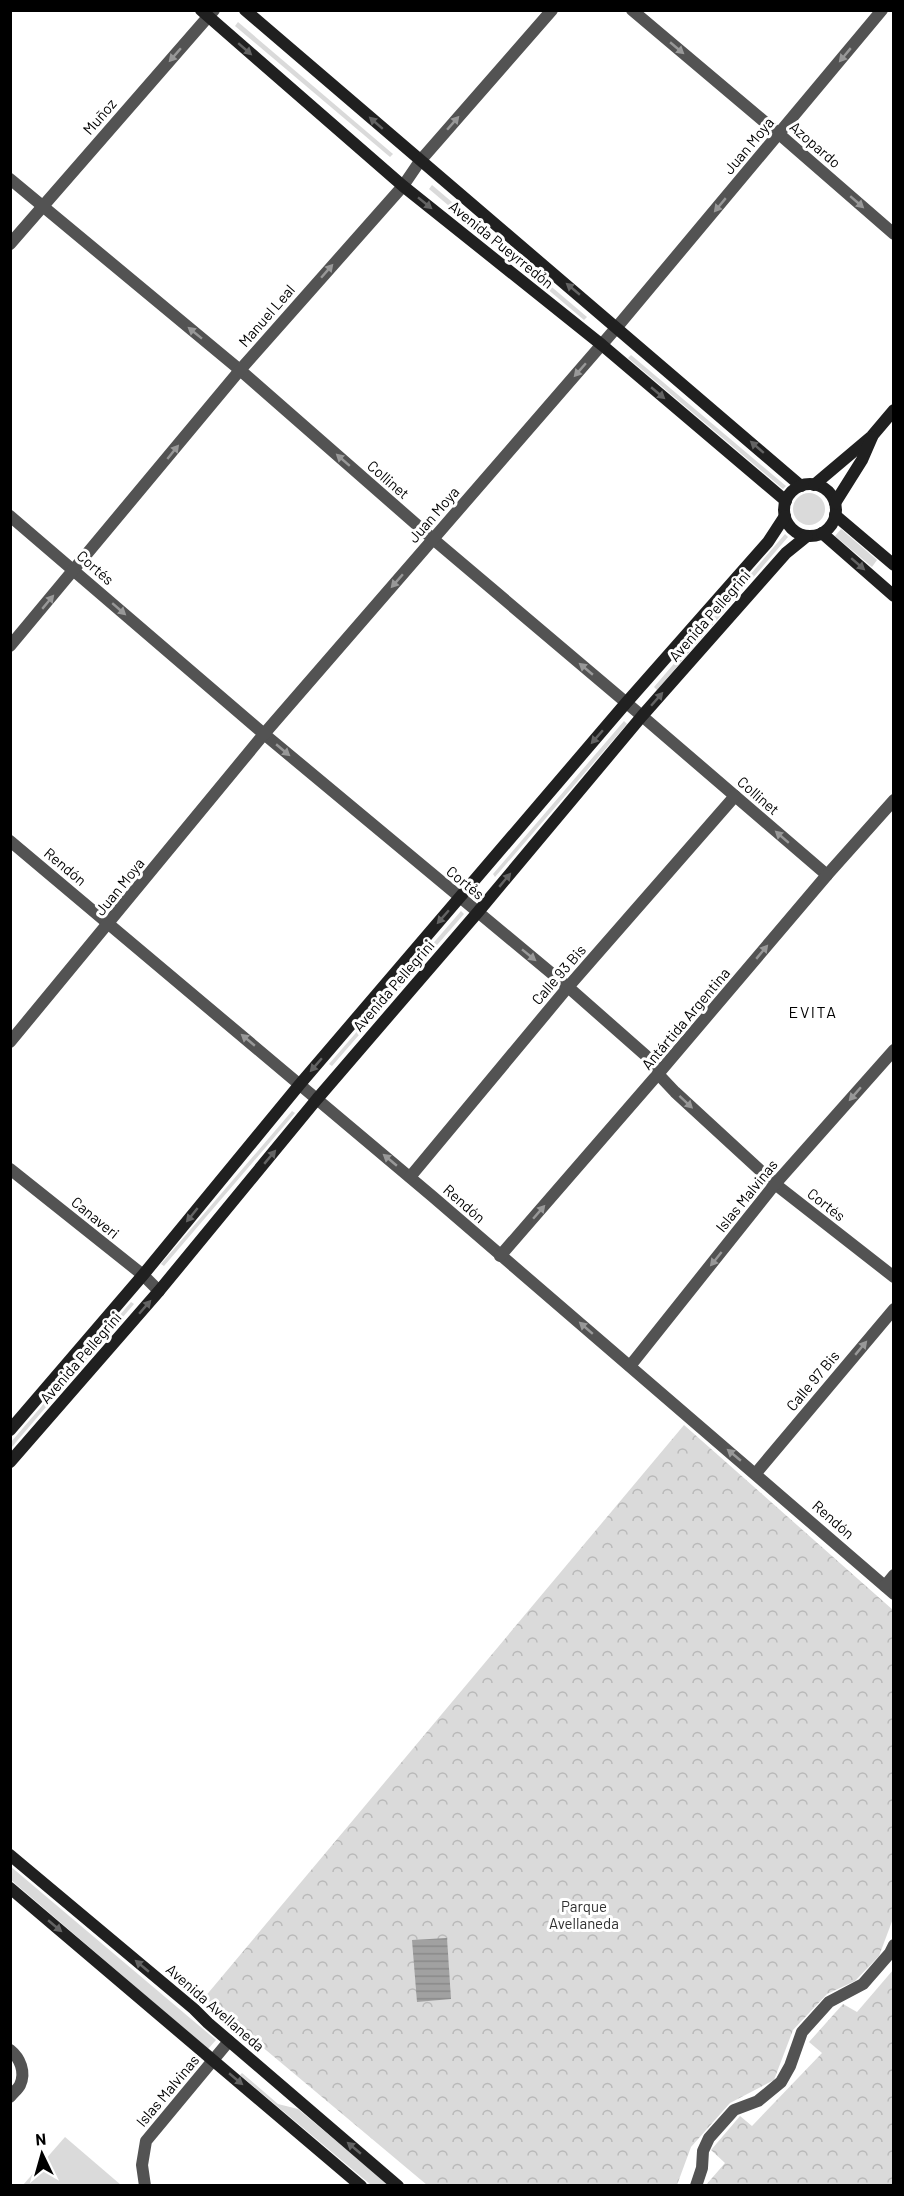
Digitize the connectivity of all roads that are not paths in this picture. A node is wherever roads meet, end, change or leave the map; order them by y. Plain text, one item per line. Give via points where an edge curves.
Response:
1 (245, 10) edge
2 (552, 10) edge
3 (632, 10) edge
4 (882, 10) edge
5 (208, 13) edge
6 (779, 134) junction
7 (420, 161) junction
8 (10, 179) edge
9 (403, 186) junction
10 (42, 206) junction
11 (894, 234) edge
12 (10, 244) edge
13 (617, 327) junction
14 (602, 345) junction
15 (240, 370) junction
16 (894, 410) edge
17 (872, 436) junction
18 (807, 485) junction
19 (786, 501) junction
20 (835, 509) junction
21 (10, 516) edge
22 (785, 516) junction
23 (822, 533) junction
24 (807, 536) junction
25 (433, 539) junction
26 (894, 565) edge
27 (75, 571) junction
28 (892, 592) edge
29 (10, 646) edge
30 (626, 703) junction
31 (642, 716) junction
32 (264, 734) junction
33 (735, 796) junction
34 (894, 800) edge
35 (10, 842) edge
36 (826, 875) junction
37 (459, 898) junction
38 (478, 912) junction
39 (109, 924) junction
40 (568, 987) junction
41 (10, 1042) edge
42 (894, 1050) edge
43 (658, 1074) junction
44 (300, 1084) junction
45 (317, 1099) junction
46 (10, 1169) edge
47 (410, 1176) junction
48 (775, 1184) junction
49 (500, 1256) junction
50 (142, 1275) junction
51 (894, 1277) edge
52 (159, 1291) junction
53 (894, 1309) edge
54 (630, 1366) junction
55 (10, 1430) edge
56 (10, 1462) edge
57 (756, 1473) junction
58 (894, 1575) edge
59 (889, 1590) edge
60 (10, 1855) edge
61 (10, 1888) edge
62 (894, 1945) edge
63 (230, 2042) junction
64 (14, 2053) edge
65 (213, 2061) junction
66 (10, 2097) edge
67 (145, 2186) edge
68 (361, 2186) edge
69 (398, 2186) edge
70 (696, 2186) edge

7 -> 1 main road, Avenida Pueyrredón
7 -> 2 street, Manuel Leal
3 -> 6 street, Azopardo
4 -> 6 street, Juan Moya
5 -> 9 main road, Avenida Pueyrredón
5 -> 10 street, Muñoz
6 -> 11 street, Azopardo
6 -> 13 street, Juan Moya
7 - 9 street, Manuel Leal
13 -> 7 main road, Avenida Pueyrredón
8 - 10 street, Collinet
9 -> 14 main road, Avenida Pueyrredón
15 -> 9 street, Manuel Leal
10 - 12 street, Muñoz
15 -> 10 street, Collinet
13 - 14 street, Juan Moya
18 -> 13 main road, Avenida Pueyrredón
14 -> 19 main road, Avenida Pueyrredón
14 -> 25 street, Juan Moya
25 -> 15 street, Collinet
27 -> 15 street, Manuel Leal
16 - 17 main road
17 - 18 main road
17 - 20 main road
18 - 19 main road via 794,490
18 - 20 main road via 826,489
19 - 22 main road
20 - 23 main road via 829,528
20 - 26 main road
21 - 27 street, Cortés
22 - 24 main road via 791,528
22 - 30 main road, Avenida Pellegrini via 768,542
23 - 24 main road
23 -> 28 main road
31 -> 24 main road, Avenida Pellegrini via 786,553
30 -> 25 street, Collinet
25 -> 32 street, Juan Moya
29 -> 27 street, Manuel Leal
27 -> 32 street, Cortés
30 - 31 street, Collinet
30 -> 37 main road, Avenida Pellegrini
31 - 33 street, Collinet
38 -> 31 main road, Avenida Pellegrini
32 -> 37 street, Cortés
32 - 39 street, Juan Moya
36 -> 33 street, Collinet
33 - 40 street, Calle 93 Bis
34 - 36 street, Antártida Argentina
35 - 39 street, Rendón
43 -> 36 street, Antártida Argentina
37 - 38 street, Cortés
37 -> 44 main road, Avenida Pellegrini
38 -> 40 street, Cortés
38 - 45 main road, Avenida Pellegrini
39 - 41 street, Juan Moya
44 -> 39 street, Rendón
40 - 43 street, Cortés via 652,1061
40 - 47 street, Calle 93 Bis
42 -> 48 street, Islas Malvinas
43 -> 48 street, Cortés
49 -> 43 street, Antártida Argentina
44 - 45 street, Rendón
44 -> 50 main road, Avenida Pellegrini
47 -> 45 street, Rendón
52 -> 45 main road, Avenida Pellegrini
46 - 50 street, Canaveri
47 - 49 street, Rendón
48 - 51 street, Cortés
48 -> 54 street, Islas Malvinas
54 -> 49 street, Rendón
50 - 52 street, Canaveri
50 - 55 main road, Avenida Pellegrini
56 -> 52 main road, Avenida Pellegrini
57 -> 53 street, Calle 97 Bis
57 -> 54 street, Rendón
57 - 59 street, Rendón
58 - 59 street
63 -> 60 main road, Avenida Avellaneda
61 -> 65 main road
62 - 70 street via 863,1984 829,2002 802,2032 781,2082 758,2101 734,2110 720,2124 703,2151
63 - 65 street, Islas Malvinas
69 -> 63 main road, Avenida Avellaneda
64 - 66 street via 22,2067 20,2085
65 - 67 street, Islas Malvinas via 146,2141 142,2165
65 -> 68 main road

